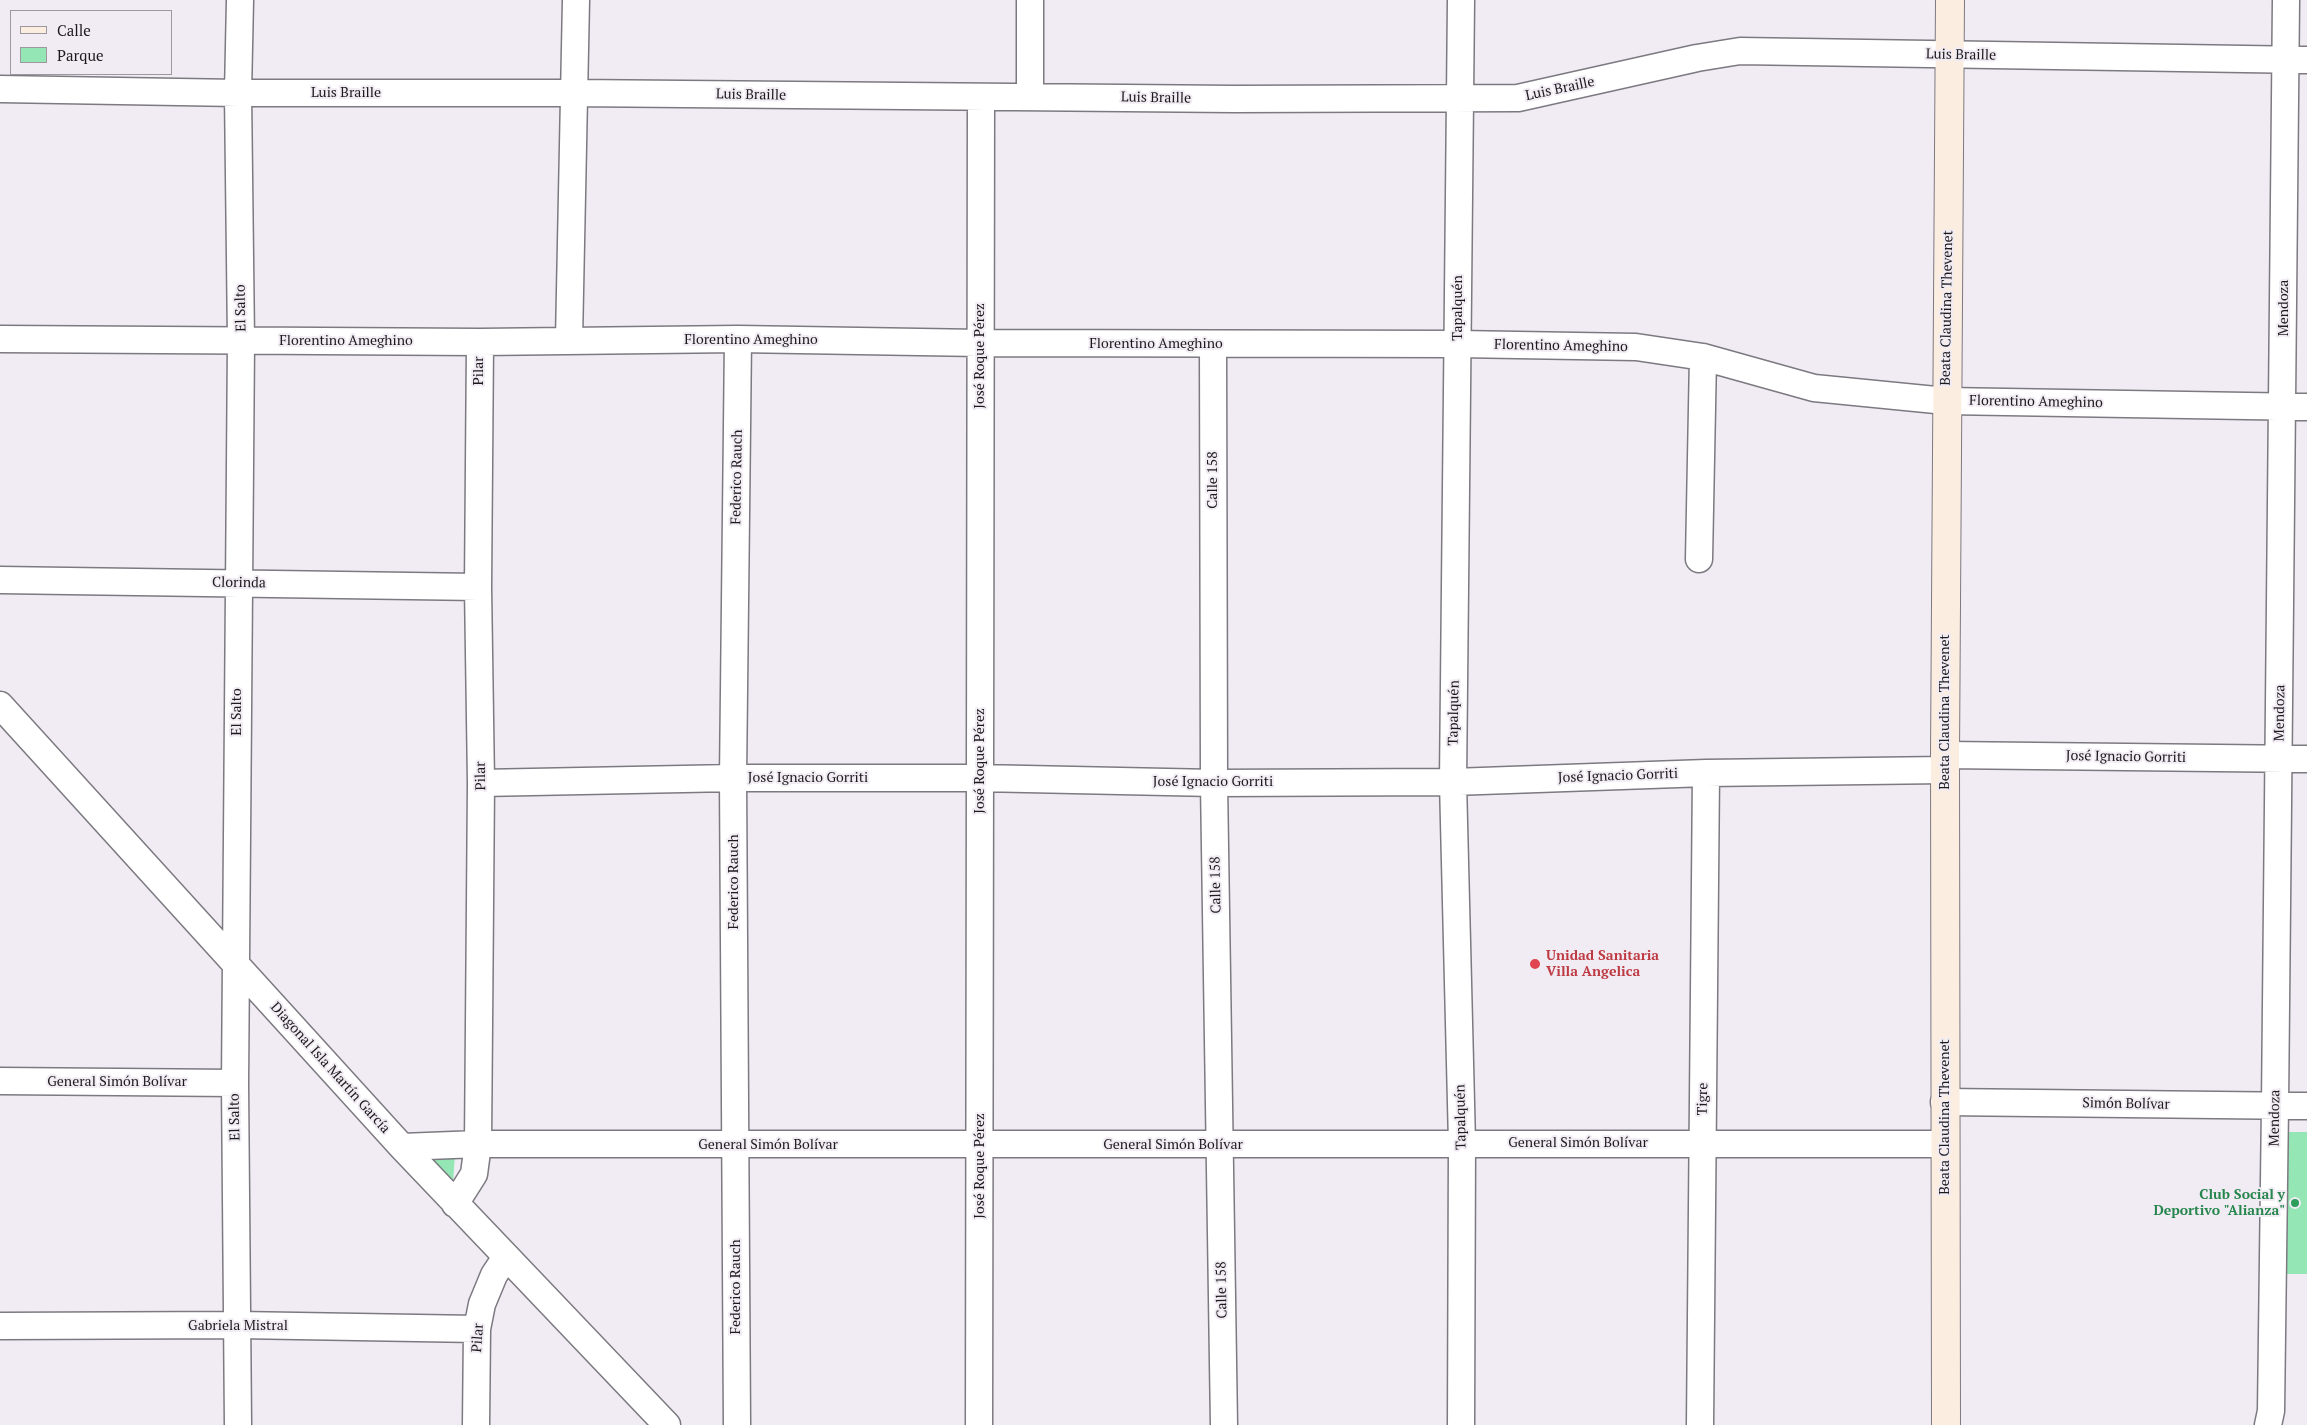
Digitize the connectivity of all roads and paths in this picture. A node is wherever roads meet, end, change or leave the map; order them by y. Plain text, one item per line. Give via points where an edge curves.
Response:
1 (240, 0) edge
2 (576, 0) edge
3 (1030, 0) edge
4 (1461, 0) edge
5 (1950, 0) edge
6 (2286, 0) edge
7 (1950, 55) junction
8 (2296, 60) edge
9 (0, 89) edge
10 (574, 93) junction
11 (238, 94) junction
12 (981, 97) junction
13 (1030, 97) junction
14 (1460, 98) junction
15 (0, 339) edge
16 (738, 339) junction
17 (569, 340) junction
18 (241, 341) junction
19 (480, 342) junction
20 (980, 343) junction
21 (1458, 344) junction
22 (1213, 345) junction
23 (1703, 357) junction
24 (1946, 401) junction
25 (2295, 407) edge
26 (1699, 559) dead end
27 (0, 580) edge
28 (238, 583) junction
29 (478, 586) junction
30 (0, 705) edge
31 (2279, 759) junction
32 (2307, 759) edge
33 (1945, 763) junction
34 (1706, 773) junction
35 (733, 778) junction
36 (980, 778) junction
37 (1453, 782) junction
38 (482, 783) junction
39 (1214, 783) junction
40 (235, 964) junction
41 (0, 1081) edge
42 (235, 1083) junction
43 (1944, 1102) junction
44 (2275, 1105) junction
45 (2307, 1106) edge
46 (1702, 1142) junction
47 (1462, 1143) junction
48 (478, 1144) junction
49 (980, 1144) junction
50 (1945, 1144) junction
51 (736, 1145) junction
52 (1220, 1145) junction
53 (402, 1147) junction
54 (456, 1204) junction
55 (506, 1257) junction
56 (238, 1325) junction
57 (0, 1326) edge
58 (477, 1330) junction
59 (238, 1425) edge
60 (476, 1425) edge
61 (667, 1425) edge
62 (737, 1425) edge
63 (979, 1425) edge
64 (1224, 1425) edge
65 (1461, 1425) edge
66 (1700, 1425) edge
67 (1946, 1425) edge
68 (2268, 1425) edge

1 - 11 street, El Salto
2 - 10 street
3 - 13 street
4 - 14 street, Tapalquén
5 - 7 main road, Beata Claudina Thevenet
6 - 8 street, Mendoza
7 - 8 street, Luis Braille
7 - 14 street, Luis Braille via 1740,51 1525,97
7 - 24 main road, Beata Claudina Thevenet
8 - 25 street, Mendoza
9 - 11 street, Luis Braille
10 - 11 street, Luis Braille
10 - 12 street, Luis Braille
10 - 17 street
11 - 18 street, El Salto
12 - 13 street, Luis Braille
12 - 20 street, José Roque Pérez
13 - 14 street, Luis Braille
14 - 21 street, Tapalquén
15 - 18 street, Florentino Ameghino
16 - 17 street, Florentino Ameghino
16 - 20 street, Florentino Ameghino
16 - 35 street, Federico Rauch
17 - 19 street, Florentino Ameghino
18 - 19 street, Florentino Ameghino
18 - 28 street, El Salto
19 - 29 street, Pilar
20 - 22 street, Florentino Ameghino
20 - 36 street, José Roque Pérez
21 - 22 street, Florentino Ameghino
21 - 23 street, Florentino Ameghino via 1636,347
21 - 37 street, Tapalquén
22 - 39 street, Calle 158
23 - 24 street, Florentino Ameghino via 1814,388
23 - 26 street
24 - 25 street, Florentino Ameghino
24 - 33 main road, Beata Claudina Thevenet
25 - 31 street, Mendoza
27 - 28 street, Clorinda
28 - 29 street, Clorinda
28 - 40 street, El Salto
29 - 38 street, Pilar
30 - 40 street, Diagonal Isla Martín García
31 - 32 street, José Ignacio Gorriti
31 - 33 street, José Ignacio Gorriti
31 - 44 street, Mendoza
33 - 34 street, José Ignacio Gorriti
33 - 43 main road, Beata Claudina Thevenet
34 - 37 street, José Ignacio Gorriti
34 - 46 street, Tigre
35 - 36 street, José Ignacio Gorriti
35 - 38 street, José Ignacio Gorriti
35 - 51 street, Federico Rauch
36 - 39 street, José Ignacio Gorriti
36 - 49 street, José Roque Pérez
37 - 39 street, José Ignacio Gorriti
37 - 47 street, Tapalquén
38 - 48 street, Pilar
39 - 52 street, Calle 158
40 - 42 street, El Salto
40 - 53 street, Diagonal Isla Martín García
41 - 42 street, General Simón Bolívar
42 - 56 street, El Salto
43 - 44 street, Simón Bolívar
43 - 50 main road, Beata Claudina Thevenet
44 - 45 street, Simón Bolívar
44 - 68 street, Mendoza
46 - 47 street, General Simón Bolívar
46 - 50 street, General Simón Bolívar
46 - 66 street, Tigre
47 - 52 street, General Simón Bolívar
47 - 65 street, Tapalquén
48 - 51 street, General Simón Bolívar
48 - 53 street, General Simón Bolívar
48 - 54 street, Pilar via 474,1174
49 - 51 street, General Simón Bolívar
49 - 52 street, General Simón Bolívar
49 - 63 street, José Roque Pérez
50 - 67 main road, Beata Claudina Thevenet
51 - 62 street, Federico Rauch
52 - 64 street, Calle 158
53 - 54 street, Diagonal Isla Martín García
54 - 55 street, Diagonal Isla Martín García
55 - 58 street, Pilar via 494,1275 482,1304
55 - 61 street, Diagonal Isla Martín García
56 - 57 street, Gabriela Mistral
56 - 58 street, Gabriela Mistral
56 - 59 street, El Salto
58 - 60 street, Pilar

